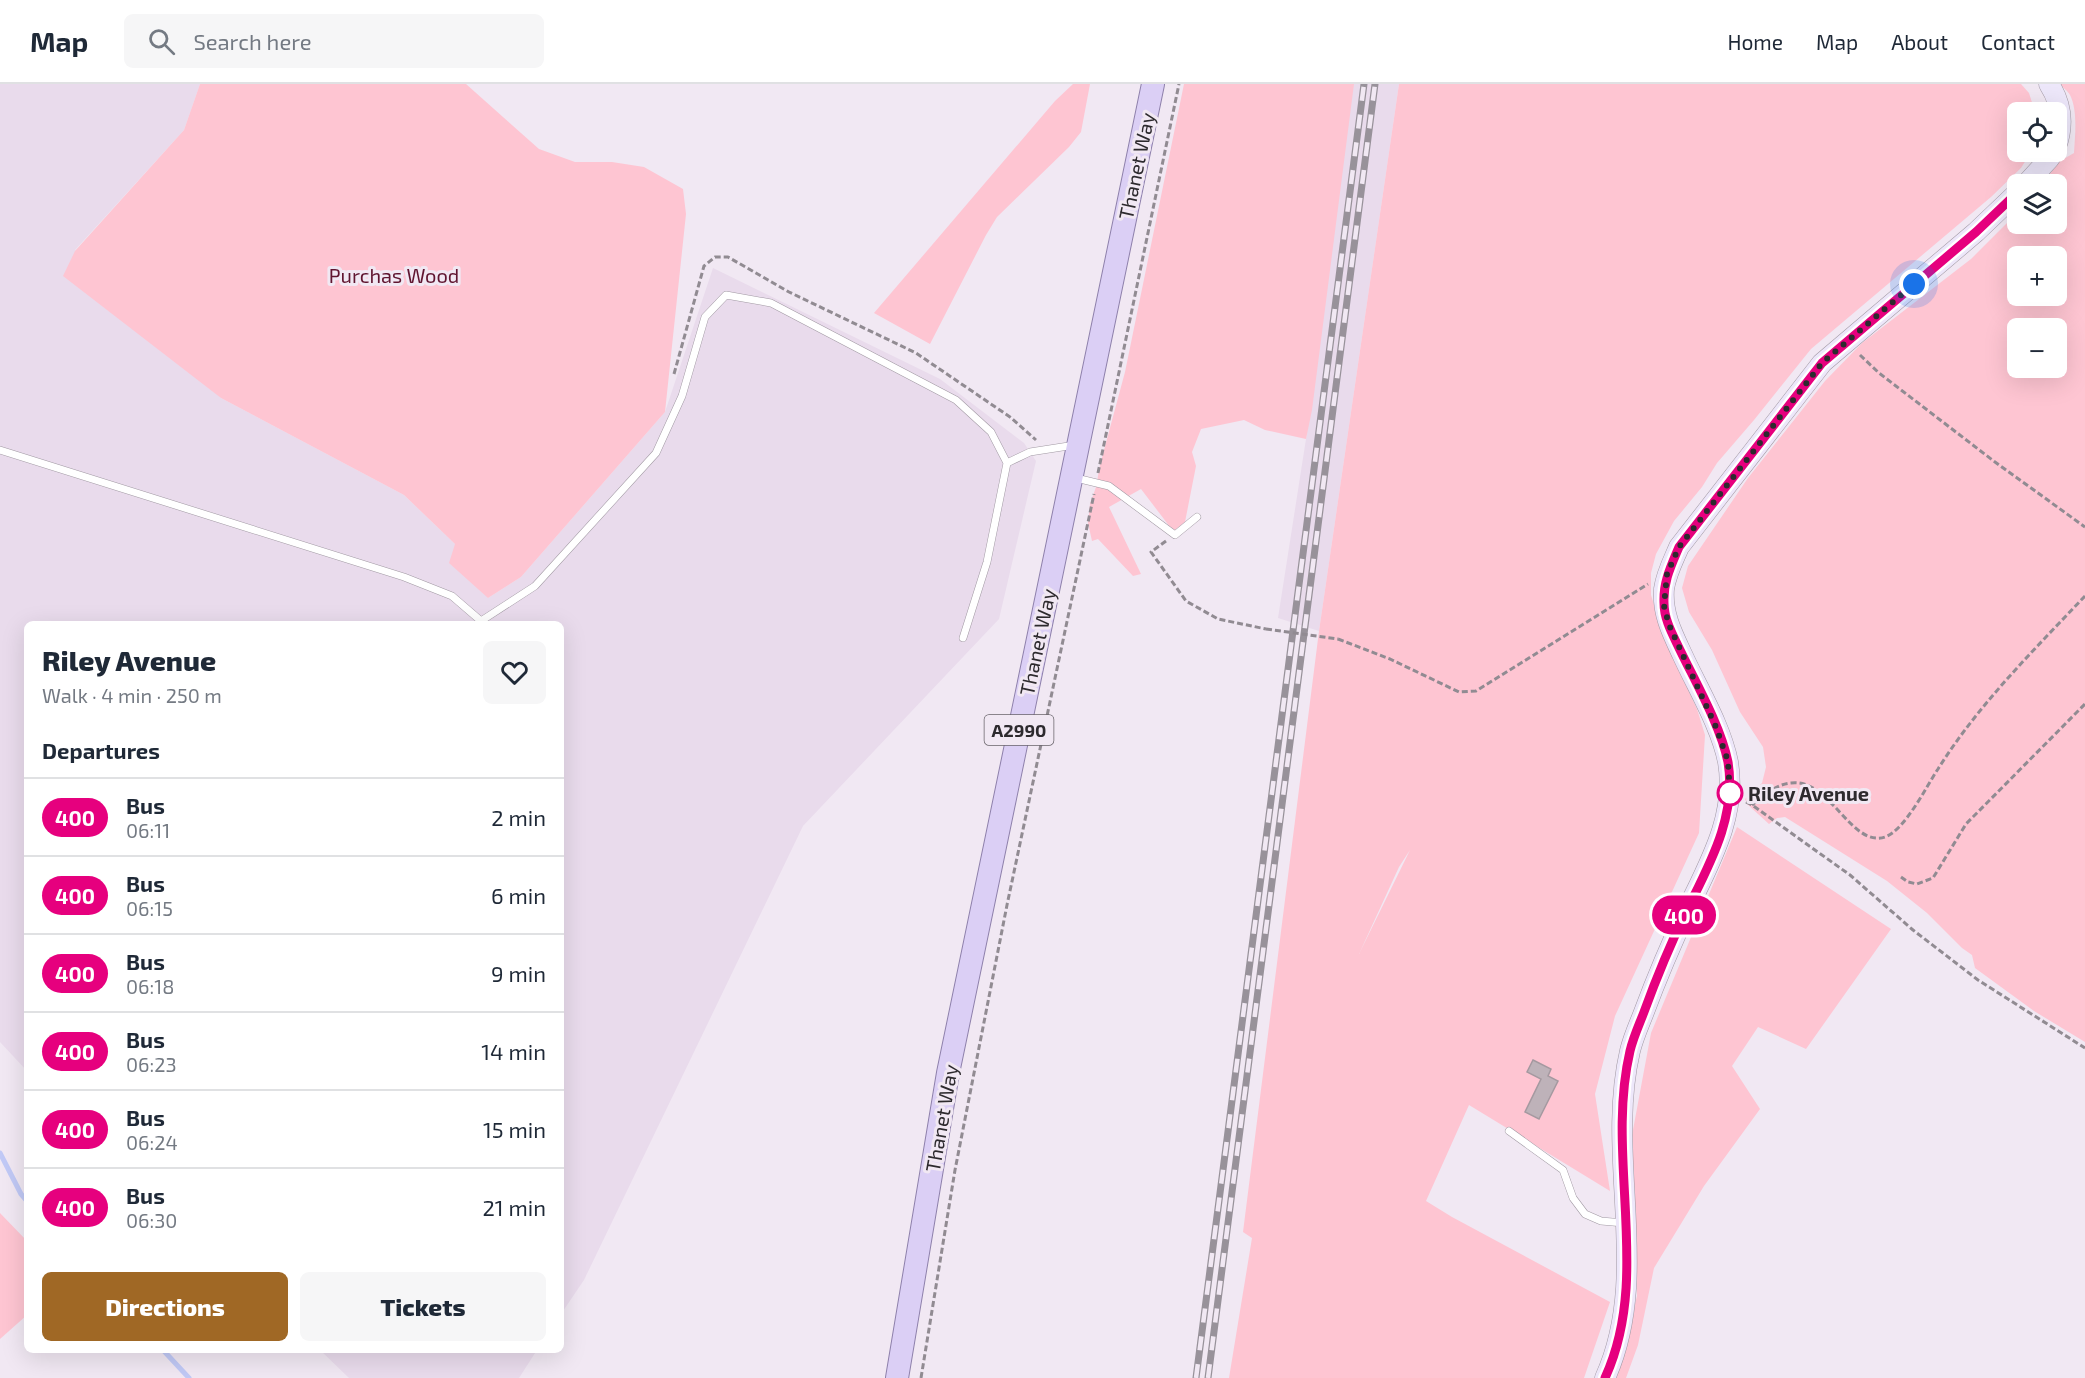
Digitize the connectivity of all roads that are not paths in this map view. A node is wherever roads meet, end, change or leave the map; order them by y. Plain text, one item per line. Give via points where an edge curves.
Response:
1 (1153, 84) edge
2 (2049, 84) edge
3 (2058, 102) edge
4 (2046, 162) edge
5 (2035, 174) edge
6 (2007, 202) edge
7 (1077, 445) junction
8 (0, 450) edge
9 (1007, 463) junction
10 (1071, 477) junction
11 (1197, 517) dead end
12 (963, 639) dead end
13 (1509, 1131) dead end
14 (1627, 1224) junction
15 (897, 1378) edge
16 (1605, 1378) edge

1 - 7 main road, Thanet Way / A2990
2 - 3 main road
4 - 5 main road
6 - 14 main road via 1822,363 1679,547 1667,574 1664,606 1669,625 1716,727 1728,761 1730,796 1716,849 1630,1047 1621,1130
7 - 9 lane via 1030,452
7 - 10 main road, Thanet Way / A2990
8 - 9 lane via 404,577 452,596 481,621 535,586 656,453 682,396 705,317 726,295 771,303 956,400 991,432
9 - 12 lane via 987,562
10 - 11 lane via 1109,486 1174,535
10 - 15 main road, Thanet Way / A2990 via 948,1073
13 - 14 lane via 1563,1170 1573,1198 1585,1214 1601,1221
14 - 16 main road via 1623,1313

